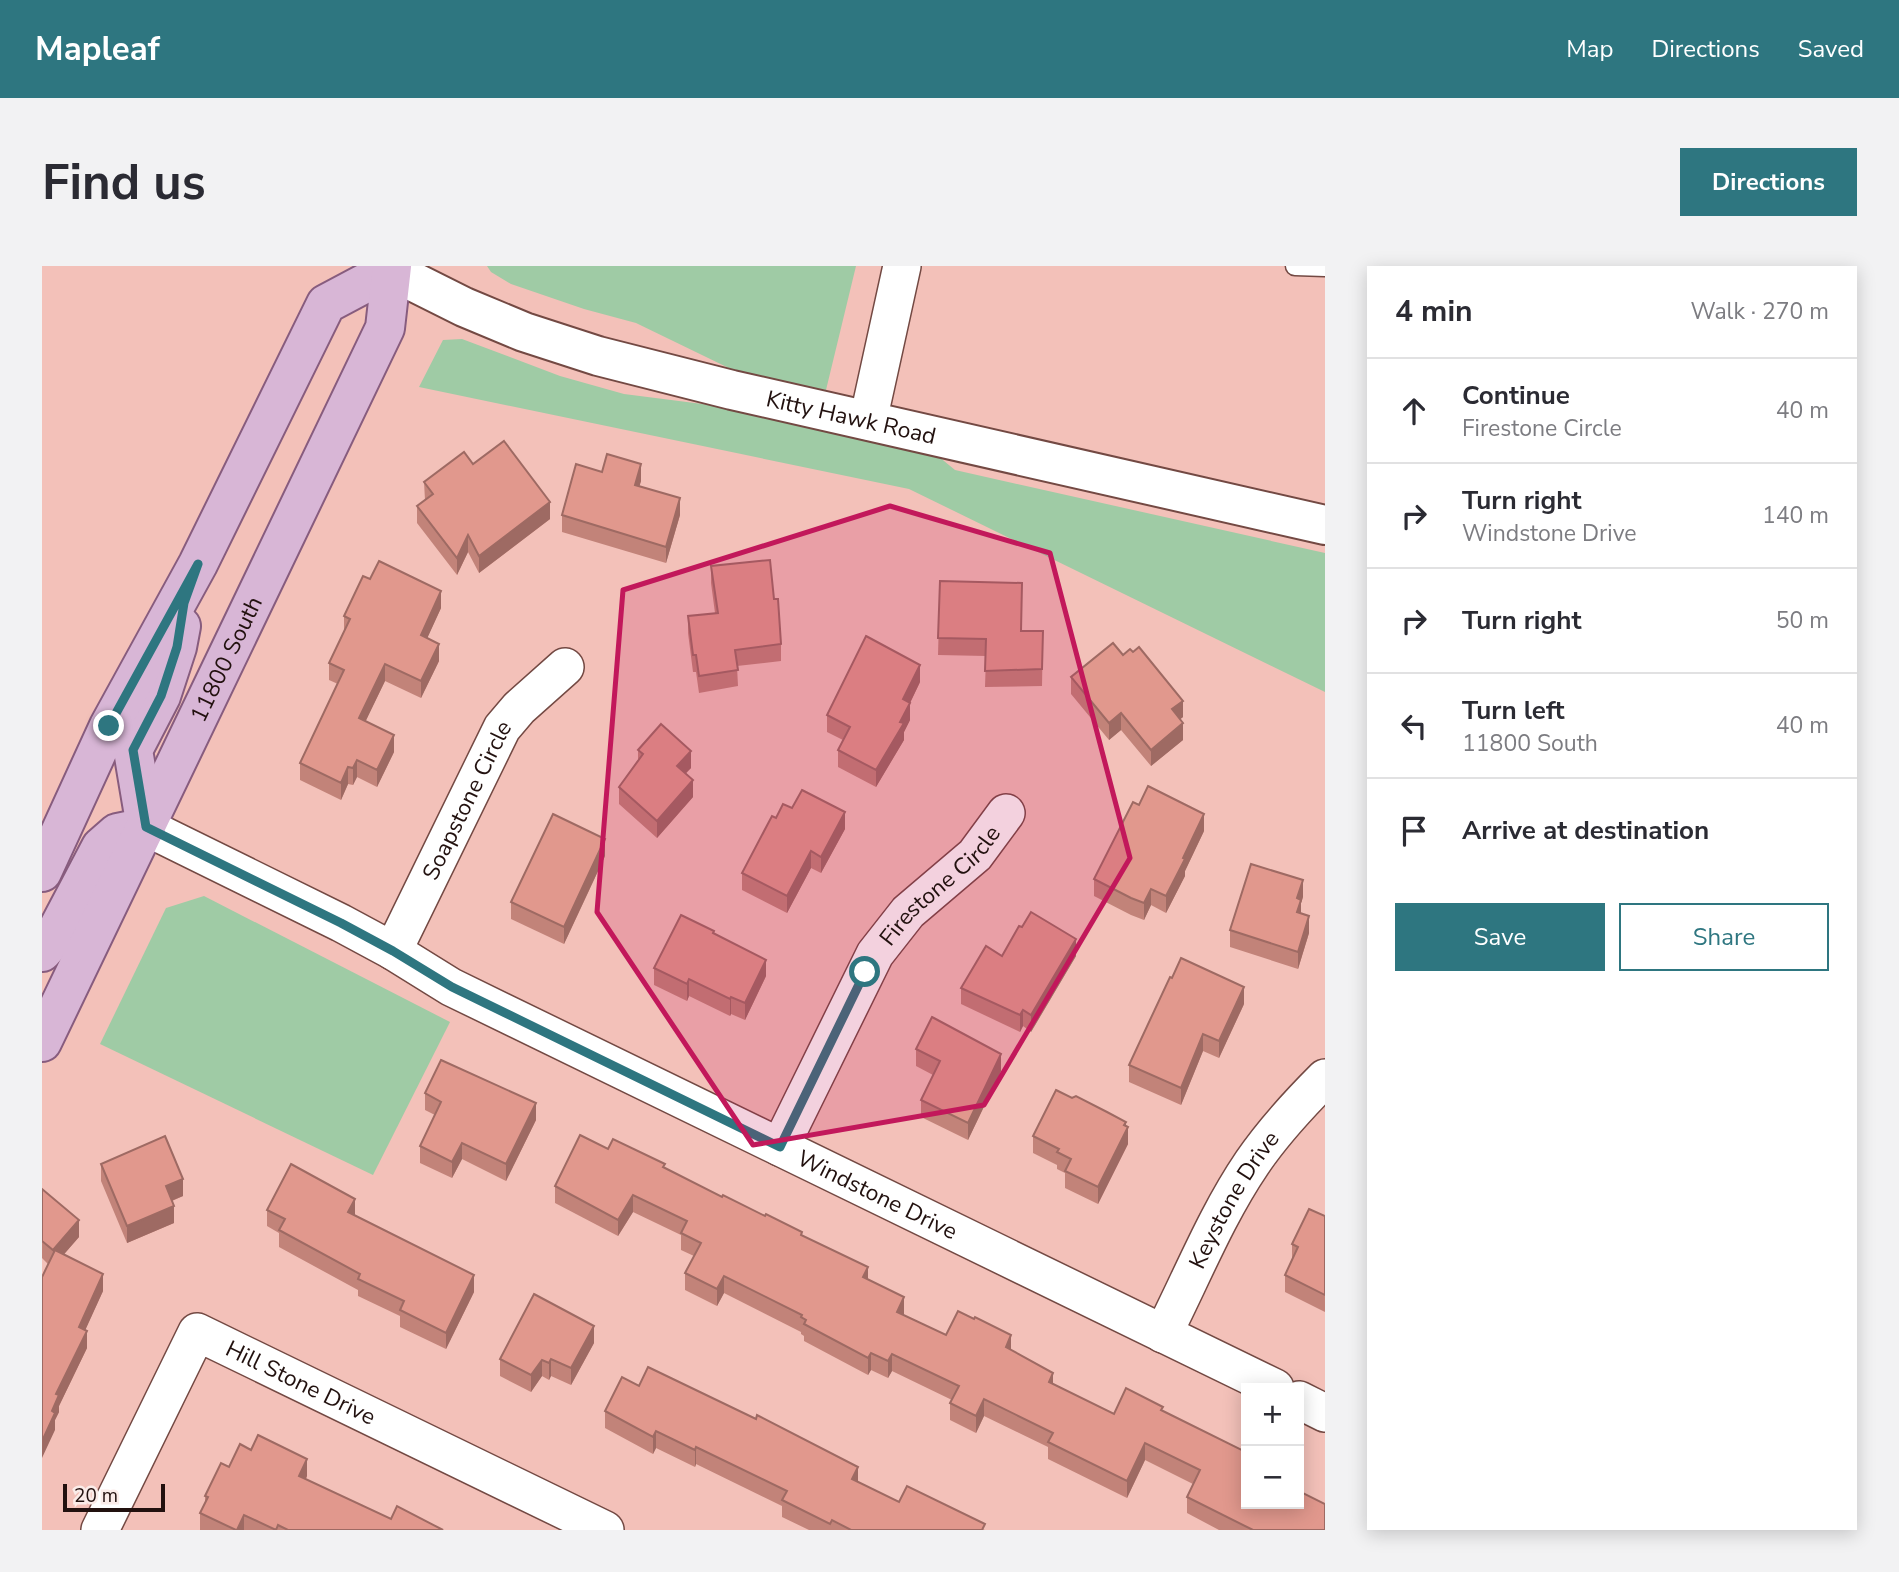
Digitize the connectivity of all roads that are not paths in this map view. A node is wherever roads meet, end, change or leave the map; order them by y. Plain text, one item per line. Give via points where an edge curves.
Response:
1 (902, 266) edge
2 (1295, 266) edge
3 (1325, 267) edge
4 (391, 268) edge
5 (868, 421) junction
6 (1325, 525) edge
7 (198, 564) junction
8 (565, 667) dead end
9 (1006, 813) dead end
10 (146, 827) junction
11 (42, 872) edge
12 (393, 951) junction
13 (42, 952) edge
14 (42, 1042) edge
15 (1325, 1078) edge
16 (780, 1147) junction
17 (1163, 1334) junction
18 (1265, 1383) edge
19 (1304, 1402) edge
20 (1325, 1413) edge
21 (100, 1530) edge
22 (605, 1530) edge

1 - 5 street
2 - 3 lane
4 - 5 street, Kitty Hawk Road via 464,307 560,345
4 - 7 main road via 326,304
4 - 10 main road, 11800 South via 385,328
5 - 6 street, Kitty Hawk Road
7 - 10 main road via 161,696 133,750
7 - 11 main road via 109,726
8 - 12 street, Soapstone Circle via 502,729
9 - 16 street, Firestone Circle via 975,855 908,912 883,943
10 - 12 street, Windstone Drive
10 - 13 main road via 117,833 101,847
10 - 14 main road, 11800 South
12 - 16 street, Windstone Drive via 452,987
15 - 17 street, Keystone Drive via 1252,1163
16 - 17 street, Windstone Drive
17 - 18 street, Windstone Drive
19 - 20 street
21 - 22 street, Hill Stone Drive via 197,1332

